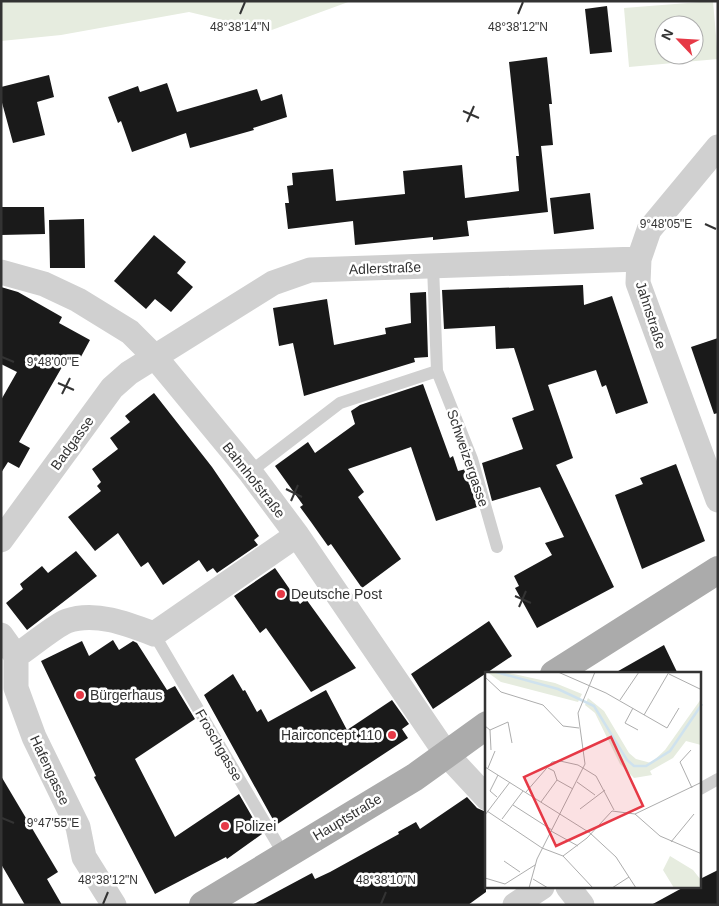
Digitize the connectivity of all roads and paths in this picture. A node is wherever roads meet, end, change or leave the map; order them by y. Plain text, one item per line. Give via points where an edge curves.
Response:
1 (718, 146) edge
2 (639, 259) junction
3 (433, 266) junction
4 (1, 272) edge
5 (154, 357) junction
6 (437, 371) junction
7 (250, 472) junction
8 (718, 500) edge
9 (297, 535) junction
10 (1, 540) edge
11 (497, 547) dead end
12 (718, 570) edge
13 (154, 634) junction
14 (1, 635) edge
15 (16, 656) junction
16 (557, 672) edge
17 (485, 726) edge
18 (447, 755) junction
19 (718, 779) edge
20 (702, 788) edge
21 (485, 797) edge
22 (284, 856) junction
23 (540, 888) edge
24 (114, 905) edge
25 (203, 905) edge
26 (515, 905) edge

1 - 2 street, Jahnstraße via 649,230
2 - 3 street, Adlerstraße
2 - 8 street, Jahnstraße via 638,283
3 - 5 street, Adlerstraße via 310,270 273,283
3 - 6 lane, Schweizergasse
4 - 5 street, Bahnhofstraße via 44,284 78,300 130,332
5 - 7 street, Bahnhofstraße
5 - 10 street, Badgasse via 129,372 112,388
6 - 7 lane via 340,403
6 - 11 lane, Schweizergasse via 472,459
7 - 9 street, Bahnhofstraße
9 - 13 street
9 - 18 street, Bahnhofstraße
12 - 16 main road
13 - 15 street via 97,618 68,621
13 - 22 lane, Froschgasse
14 - 15 street
15 - 24 street, Hafengasse via 16,688 34,737 78,827 84,857
17 - 18 main road, Hauptstraße
18 - 21 street, Bahnhofstraße
18 - 22 main road, Hauptstraße
19 - 20 lane
22 - 25 main road, Hauptstraße
23 - 26 street

